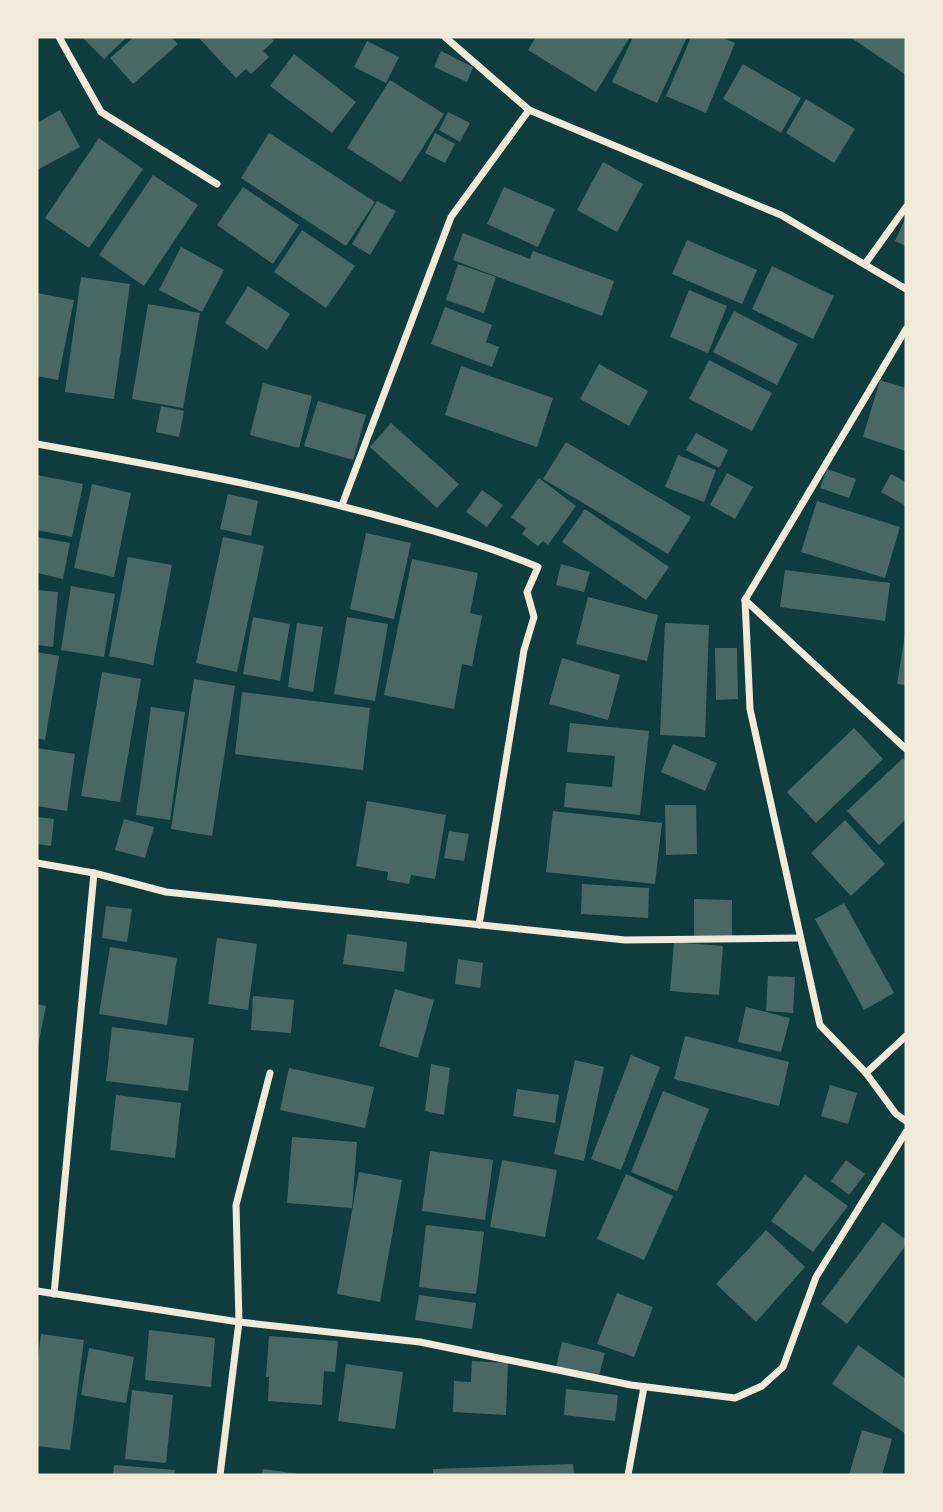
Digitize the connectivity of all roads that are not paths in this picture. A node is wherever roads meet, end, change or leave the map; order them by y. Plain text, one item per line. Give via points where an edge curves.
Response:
1 (59, 37) edge
2 (445, 37) edge
3 (529, 110) junction
4 (217, 184) dead end
5 (906, 207) edge
6 (865, 264) junction
7 (906, 289) edge
8 (906, 329) edge
9 (37, 444) edge
10 (342, 505) junction
11 (745, 600) junction
12 (906, 749) edge
13 (37, 863) edge
14 (94, 873) junction
15 (479, 925) junction
16 (800, 938) junction
17 (906, 1036) edge
18 (270, 1073) dead end
19 (866, 1073) junction
20 (906, 1121) edge
21 (906, 1132) edge
22 (37, 1292) edge
23 (54, 1294) junction
24 (239, 1322) junction
25 (644, 1387) junction
26 (220, 1475) edge
27 (628, 1475) edge

1 - 4 street via 101,112
2 - 3 street
3 - 6 street via 781,215
3 - 10 street via 451,217
5 - 6 street
6 - 7 street
8 - 11 street
9 - 10 street
10 - 15 street via 497,549 538,567 527,592 534,617 524,650
11 - 12 street
11 - 16 street via 750,709
13 - 14 street
14 - 15 street via 166,892
14 - 23 street
15 - 16 street via 625,940
16 - 19 street via 820,1025
17 - 19 street
18 - 24 street via 236,1205
19 - 20 street
21 - 25 street via 817,1277 783,1367 761,1386 735,1398
22 - 23 street
23 - 24 street
24 - 25 street via 420,1342
24 - 26 street
25 - 27 street

